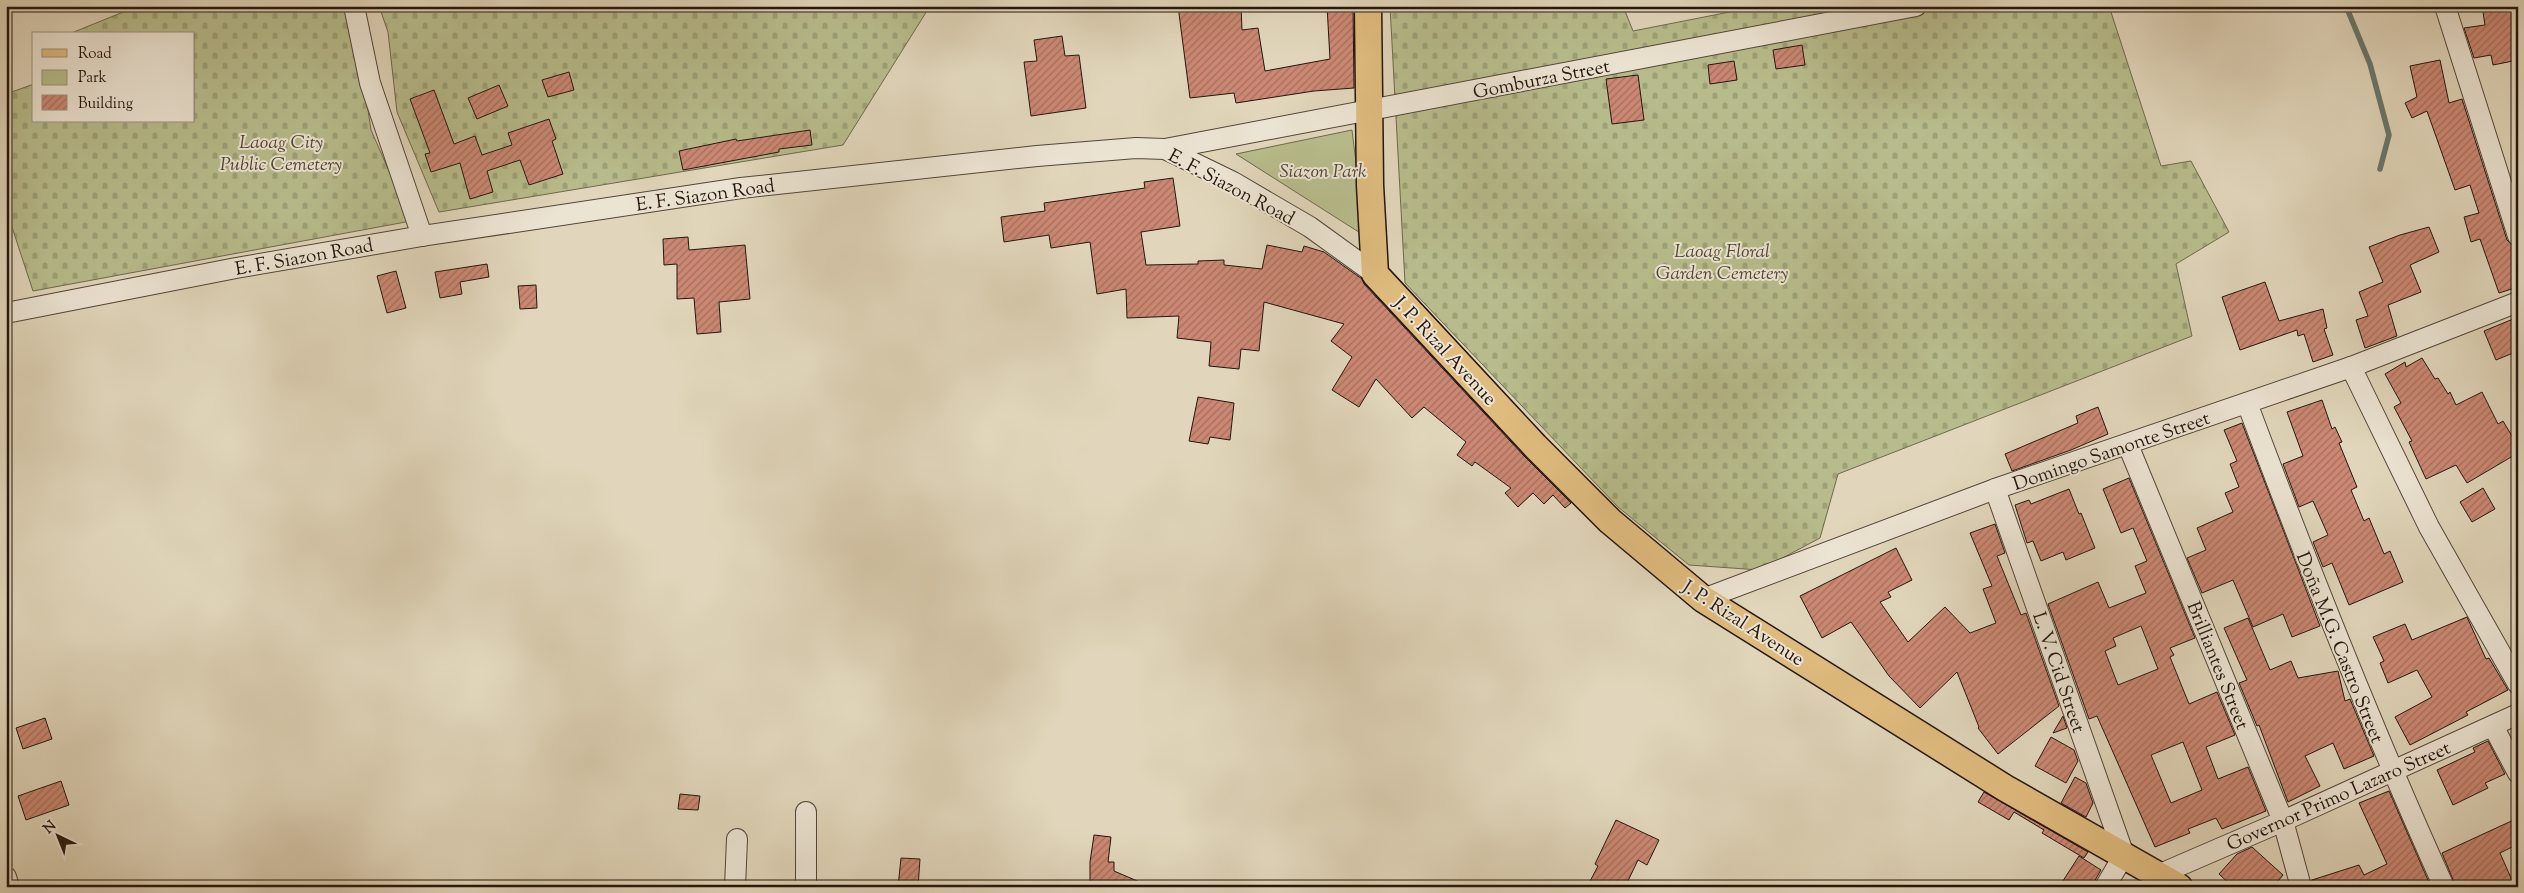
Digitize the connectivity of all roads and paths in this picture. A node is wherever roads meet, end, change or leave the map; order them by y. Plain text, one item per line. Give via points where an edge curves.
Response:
1 (354, 6) edge
2 (1368, 6) edge
3 (1916, 6) edge
4 (2445, 6) edge
5 (1370, 110) junction
6 (1166, 149) junction
7 (422, 236) junction
8 (2518, 236) edge
9 (1375, 274) junction
10 (2518, 302) edge
11 (6, 313) edge
12 (2351, 367) junction
13 (2247, 403) junction
14 (2128, 445) junction
15 (1995, 490) junction
16 (1703, 599) junction
17 (2518, 684) edge
18 (2518, 714) edge
19 (2493, 726) junction
20 (2392, 771) junction
21 (2518, 773) edge
22 (806, 812) dead end
23 (2283, 821) junction
24 (737, 839) dead end
25 (2124, 855) junction
26 (6, 877) edge
27 (2169, 881) edge
28 (9, 887) edge
29 (735, 887) edge
30 (806, 887) edge
31 (2105, 887) edge
32 (2301, 887) edge
33 (2444, 887) edge

1 - 7 street via 370,83
2 - 5 main road
3 - 5 street, Gomburza Street
4 - 8 street
5 - 6 street, Gomburza Street
5 - 9 main road
6 - 7 street, E. F. Siazon Road via 1046,155 741,188
6 - 9 street, E. F. Siazon Road via 1233,182 1310,227
7 - 11 street, E. F. Siazon Road
9 - 16 main road, J. P. Rizal Avenue via 1535,446 1610,521
10 - 12 street, Domingo Samonte Street
12 - 13 street, Domingo Samonte Street
12 - 17 street via 2428,527
13 - 14 street, Domingo Samonte Street
13 - 20 street, Doña M.G. Castro Street
14 - 15 street, Domingo Samonte Street
14 - 23 street, Brilliantes Street
15 - 16 street, Domingo Samonte Street
15 - 25 street, L. V. Cid Street
16 - 25 main road, J. P. Rizal Avenue via 2005,788
18 - 19 street, Governor Primo Lazaro Street
19 - 20 street, Governor Primo Lazaro Street
19 - 21 street
20 - 23 street, Governor Primo Lazaro Street
20 - 33 street, Doña M.G. Castro Street
22 - 30 street
23 - 27 street, Governor Primo Lazaro Street
23 - 32 street, Brilliantes Street
24 - 29 street
25 - 27 main road, J. P. Rizal Avenue
25 - 31 street
26 - 28 street

